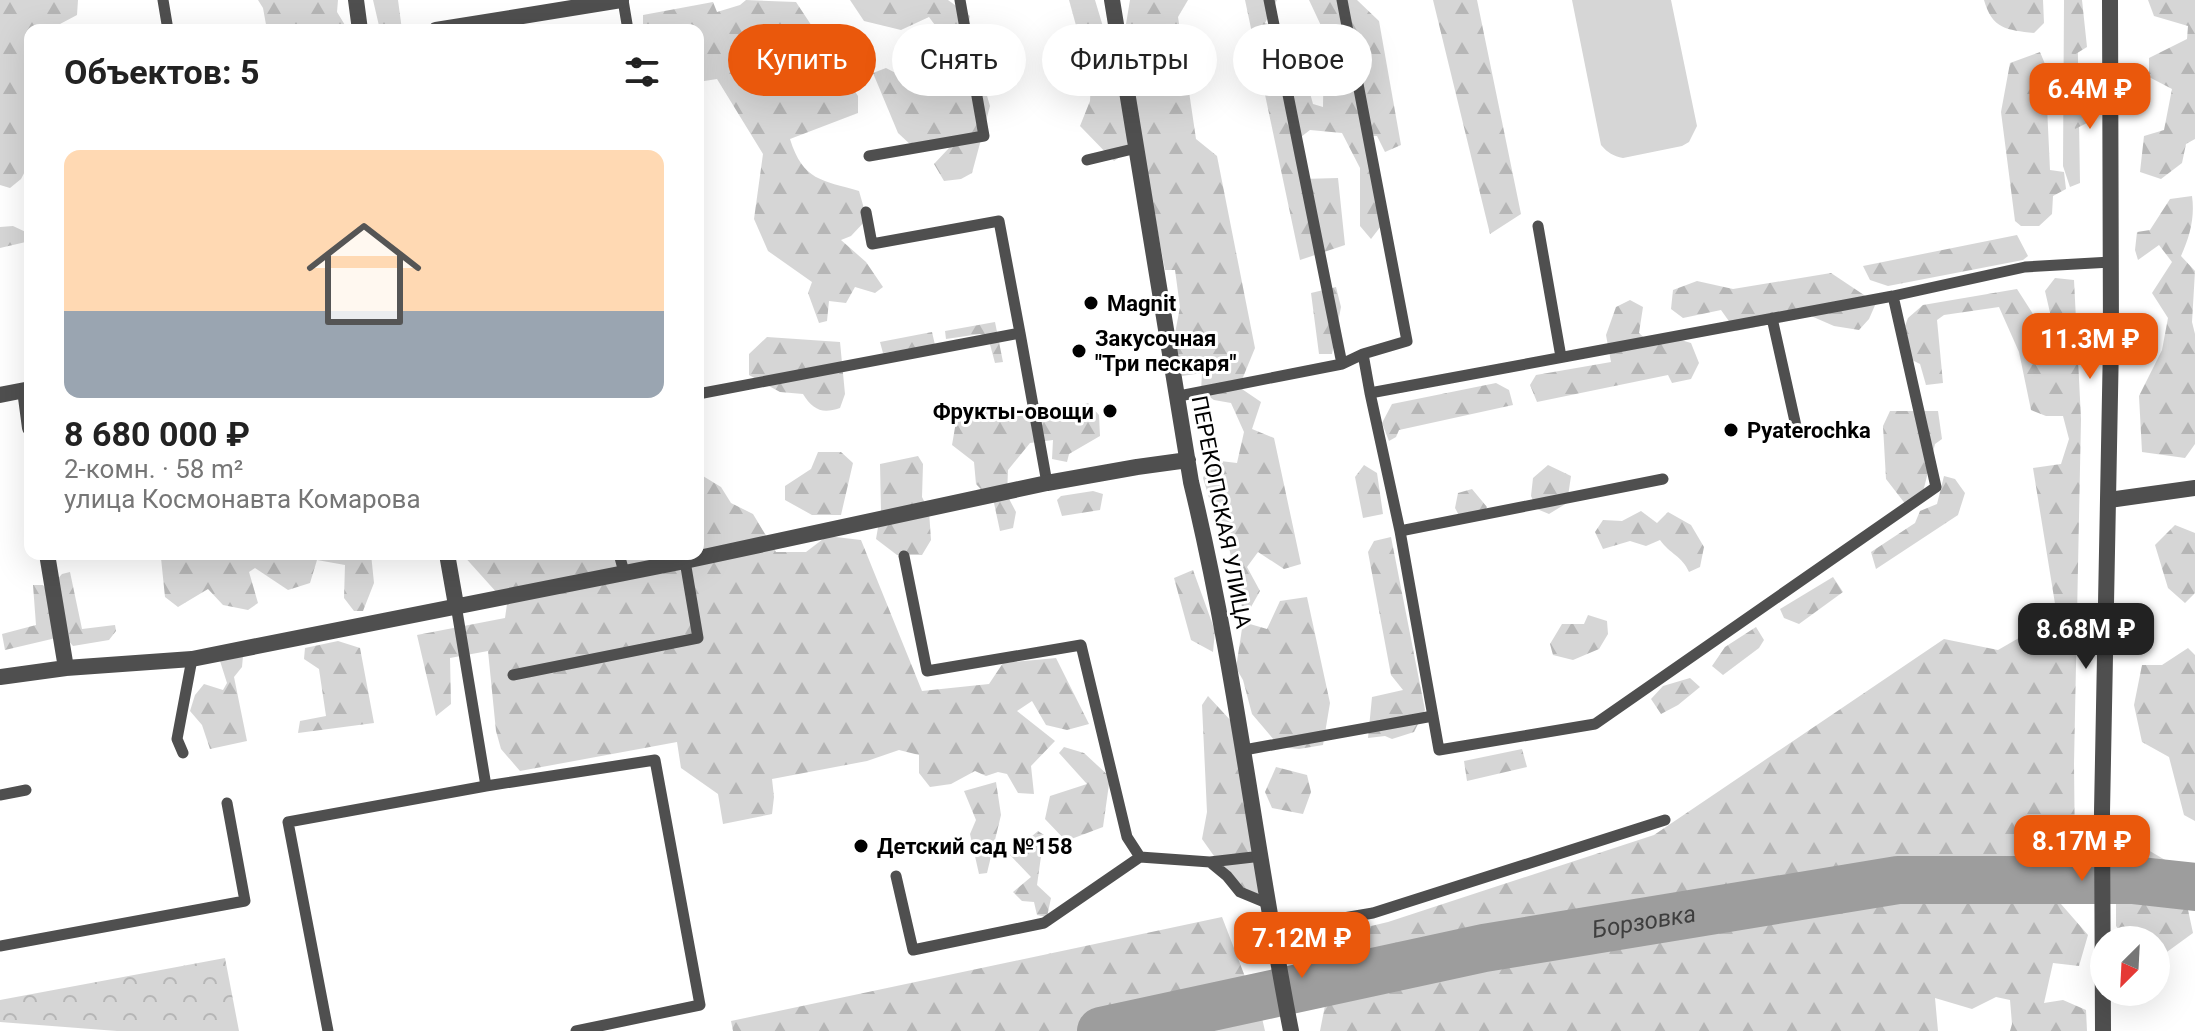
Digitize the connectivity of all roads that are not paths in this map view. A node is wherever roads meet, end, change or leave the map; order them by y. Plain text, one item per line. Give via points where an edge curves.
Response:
1 (163, 0) edge
2 (356, 0) edge
3 (622, 0) edge
4 (960, 0) edge
5 (1112, 0) edge
6 (1269, 0) edge
7 (1342, 0) edge
8 (2110, 0) edge
9 (597, 2) edge
10 (167, 24) edge
11 (359, 24) edge
12 (470, 24) edge
13 (627, 24) edge
14 (1137, 148) junction
15 (869, 156) dead end
16 (1087, 160) dead end
17 (866, 212) dead end
18 (1538, 226) dead end
19 (2111, 262) junction
20 (1893, 296) junction
21 (1772, 318) junction
22 (1020, 333) junction
23 (1363, 354) junction
24 (1561, 357) junction
25 (1342, 364) junction
26 (24, 390) edge
27 (704, 393) edge
28 (1370, 393) junction
29 (0, 395) edge
30 (1179, 396) junction
31 (1796, 426) dead end
32 (1188, 460) junction
33 (1663, 479) dead end
34 (1047, 483) junction
35 (2195, 488) edge
36 (2109, 500) junction
37 (1400, 531) junction
38 (904, 556) dead end
39 (704, 557) edge
40 (48, 560) edge
41 (448, 560) edge
42 (621, 560) edge
43 (690, 560) edge
44 (685, 561) junction
45 (624, 572) junction
46 (456, 605) junction
47 (192, 659) junction
48 (66, 668) junction
49 (513, 675) dead end
50 (0, 677) edge
51 (1433, 716) junction
52 (1244, 750) junction
53 (183, 753) dead end
54 (486, 786) junction
55 (26, 790) dead end
56 (0, 795) edge
57 (227, 803) dead end
58 (1665, 820) dead end
59 (1262, 856) junction
60 (1140, 857) junction
61 (1210, 862) junction
62 (896, 876) dead end
63 (1269, 904) junction
64 (1274, 937) junction
65 (0, 946) edge
66 (1290, 1028) edge
67 (328, 1031) edge
68 (576, 1031) edge
69 (2103, 1031) edge

1 - 10 lane
2 - 11 street
3 - 9 street
3 - 13 lane
4 - 15 lane via 984,136
5 - 14 street, ПЕРЕКОПСКАЯ УЛИЦА
6 - 25 lane
7 - 23 lane via 1407,341
8 - 19 street
9 - 12 street
14 - 16 lane
14 - 30 street, ПЕРЕКОПСКАЯ УЛИЦА
17 - 22 lane via 872,244 999,221
18 - 24 lane
19 - 20 lane via 2025,267
19 - 36 street
20 - 21 lane
20 - 51 lane via 1936,487 1595,724 1439,750
21 - 24 lane
21 - 31 lane
22 - 27 lane
22 - 34 lane
23 - 25 lane
23 - 28 lane
24 - 28 lane
25 - 30 lane
26 - 29 street
28 - 37 lane
30 - 32 street, ПЕРЕКОПСКАЯ УЛИЦА
32 - 34 street
32 - 52 street, ПЕРЕКОПСКАЯ УЛИЦА
33 - 37 lane
34 - 39 street
35 - 36 street
36 - 69 street
37 - 51 lane
38 - 60 lane via 927,671 1081,645 1127,837
40 - 48 street
41 - 46 street
42 - 45 lane
43 - 44 street
44 - 45 street
44 - 49 lane via 698,638
45 - 46 street
46 - 47 street
46 - 54 lane
47 - 48 street
47 - 53 lane via 177,739
48 - 50 street
51 - 52 lane
52 - 59 street, ПЕРЕКОПСКАЯ УЛИЦА
54 - 67 lane via 288,822
54 - 68 lane via 655,760 700,1005
55 - 56 lane
57 - 65 lane via 245,901
58 - 64 lane via 1373,913
59 - 61 lane
59 - 63 street, ПЕРЕКОПСКАЯ УЛИЦА
60 - 61 lane
60 - 62 lane via 1044,923 913,950
61 - 63 lane via 1240,892
63 - 64 street, ПЕРЕКОПСКАЯ УЛИЦА
64 - 66 street, ПЕРЕКОПСКАЯ УЛИЦА

